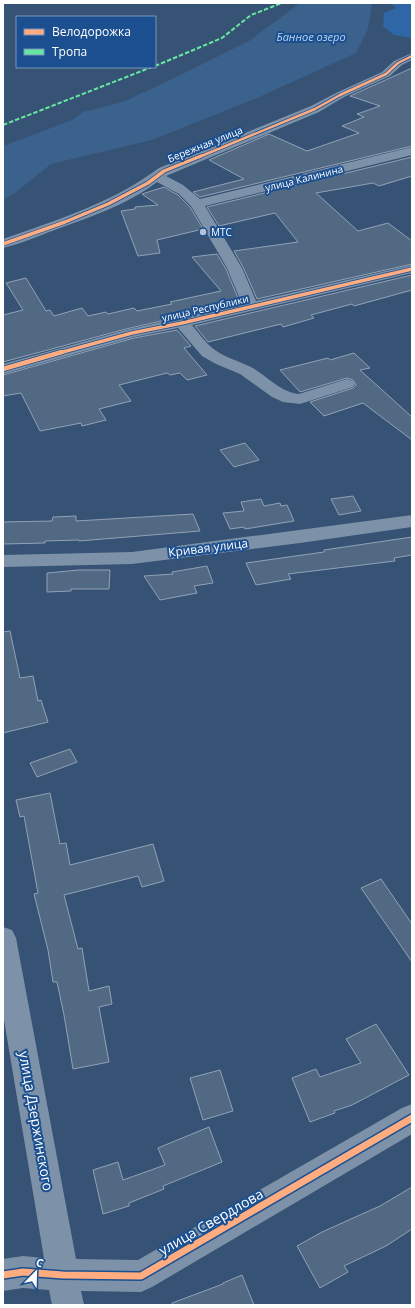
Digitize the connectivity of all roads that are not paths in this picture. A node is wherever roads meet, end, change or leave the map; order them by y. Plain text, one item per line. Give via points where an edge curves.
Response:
1 (412, 56) edge
2 (412, 151) edge
3 (157, 177) junction
4 (197, 204) junction
5 (3, 244) edge
6 (412, 269) edge
7 (250, 307) junction
8 (182, 323) junction
9 (3, 369) edge
10 (347, 384) dead end
11 (412, 521) edge
12 (3, 561) edge
13 (3, 938) edge
14 (412, 1118) edge
15 (3, 1275) edge
16 (63, 1275) junction
17 (68, 1305) edge

1 - 3 street, Бережная улица via 398,63 386,74 315,109 164,171
2 - 4 street, улица Калинина
3 - 4 street via 177,186
3 - 5 street, Бережная улица via 117,200
4 - 7 street via 240,278
6 - 7 street, улица Республики
7 - 8 street, улица Республики
8 - 9 street, улица Республики via 132,333
8 - 10 street via 208,353 246,371 288,398 300,399
11 - 12 street, Кривая улица via 132,558
13 - 16 street, улица Дзержинского
14 - 16 street, улица Свердлова via 141,1276
15 - 16 street, улица Свердлова via 23,1272
16 - 17 street, улица Дзержинского

